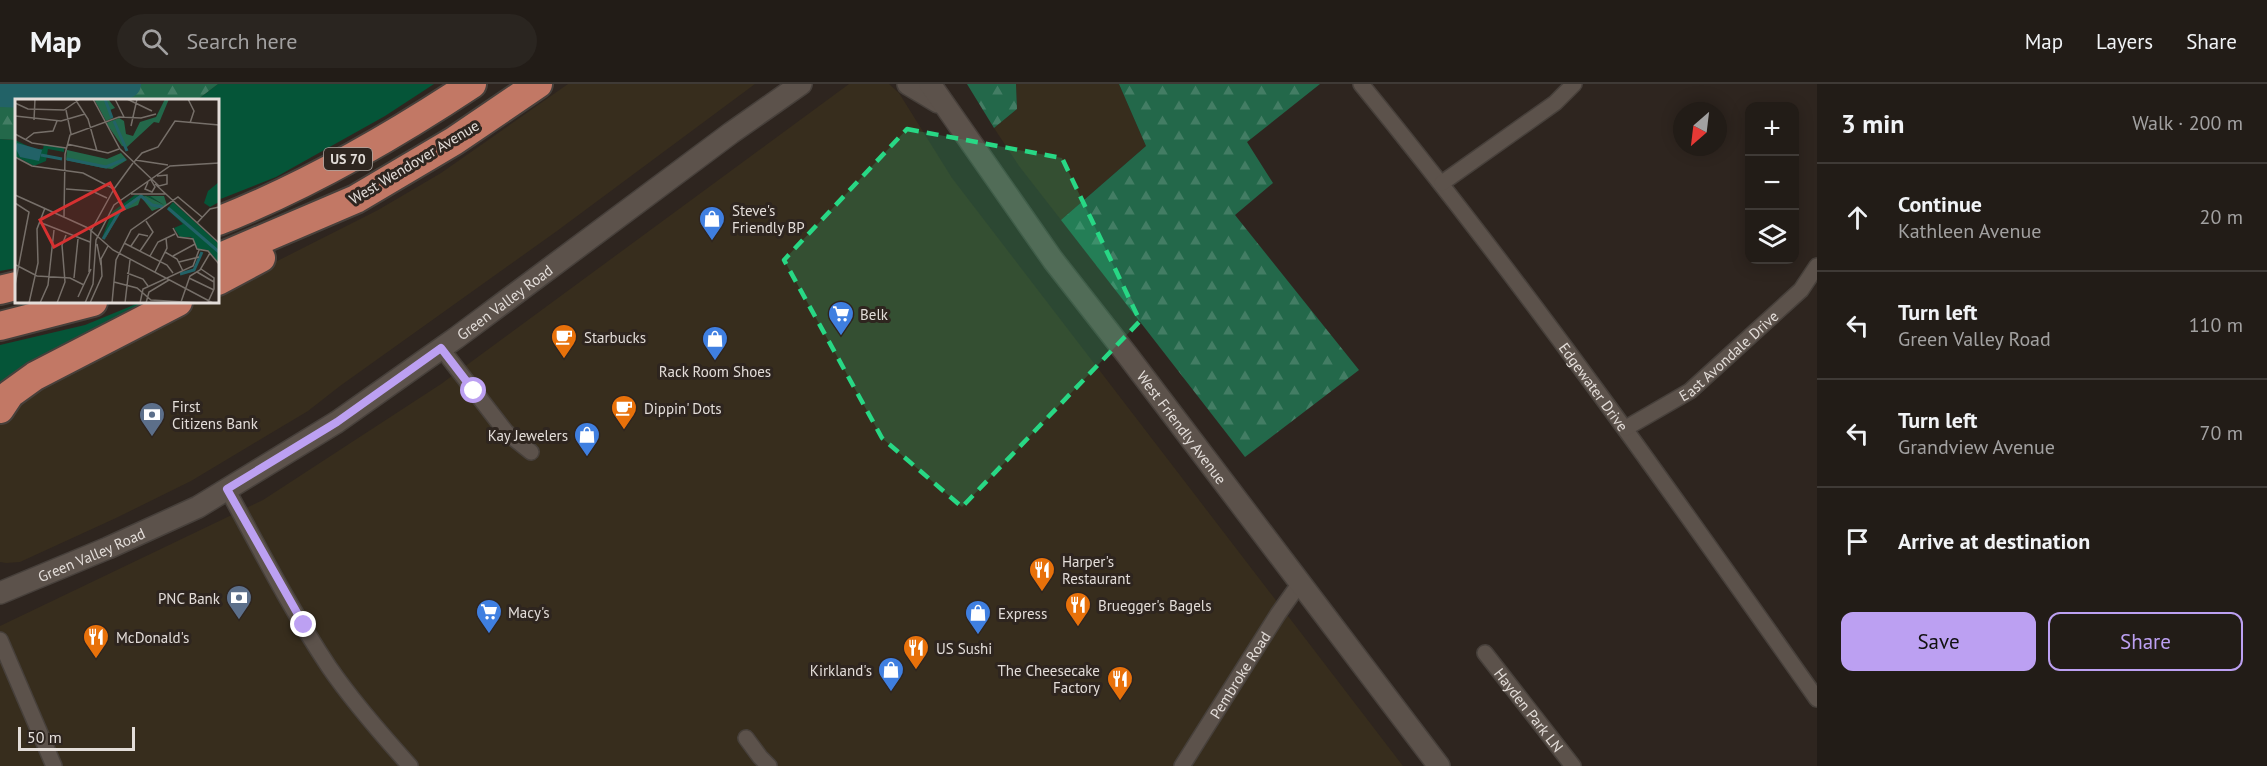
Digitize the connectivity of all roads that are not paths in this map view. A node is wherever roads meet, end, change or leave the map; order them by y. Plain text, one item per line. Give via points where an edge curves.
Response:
1 (472, 84) edge
2 (538, 84) edge
3 (801, 84) edge
4 (908, 84) edge
5 (930, 84) edge
6 (1361, 84) edge
7 (1574, 84) edge
8 (946, 109) junction
9 (1442, 183) junction
10 (356, 199) junction
11 (219, 221) edge
12 (219, 258) edge
13 (1817, 266) edge
14 (219, 280) edge
15 (15, 286) edge
16 (0, 290) edge
17 (89, 303) edge
18 (176, 303) edge
19 (0, 326) edge
20 (441, 348) junction
21 (0, 409) edge
22 (1626, 429) junction
23 (531, 452) dead end
24 (227, 489) junction
25 (1300, 583) junction
26 (0, 593) edge
27 (0, 640) edge
28 (1485, 653) dead end
29 (1817, 699) edge
30 (746, 738) dead end
31 (54, 766) edge
32 (410, 766) edge
33 (769, 766) edge
34 (1182, 766) edge
35 (1438, 766) edge
36 (1573, 766) edge

1 - 11 highway, US 70 via 363,151 298,186
2 - 10 highway, West Wendover Avenue / US 70 via 454,141
3 - 20 main road, Green Valley Road
4 - 8 main road
5 - 8 main road, West Friendly Avenue
6 - 9 street, Edgewater Drive
7 - 9 street via 1555,103
8 - 25 main road, West Friendly Avenue via 1053,260
9 - 22 street, Edgewater Drive
10 - 12 highway, West Wendover Avenue / US 70
10 - 14 highway via 338,216
13 - 22 street, East Avondale Drive via 1801,290 1689,391
15 - 16 highway
17 - 19 highway
18 - 21 highway via 35,376 10,394
20 - 23 street via 506,432
20 - 24 main road, Green Valley Road via 337,422
22 - 29 street, Edgewater Drive
24 - 26 main road, Green Valley Road via 198,507
24 - 32 street via 329,667
25 - 34 street, Pembroke Road
25 - 35 main road, West Friendly Avenue
27 - 31 street
28 - 36 street, Hayden Park LN
30 - 33 street

